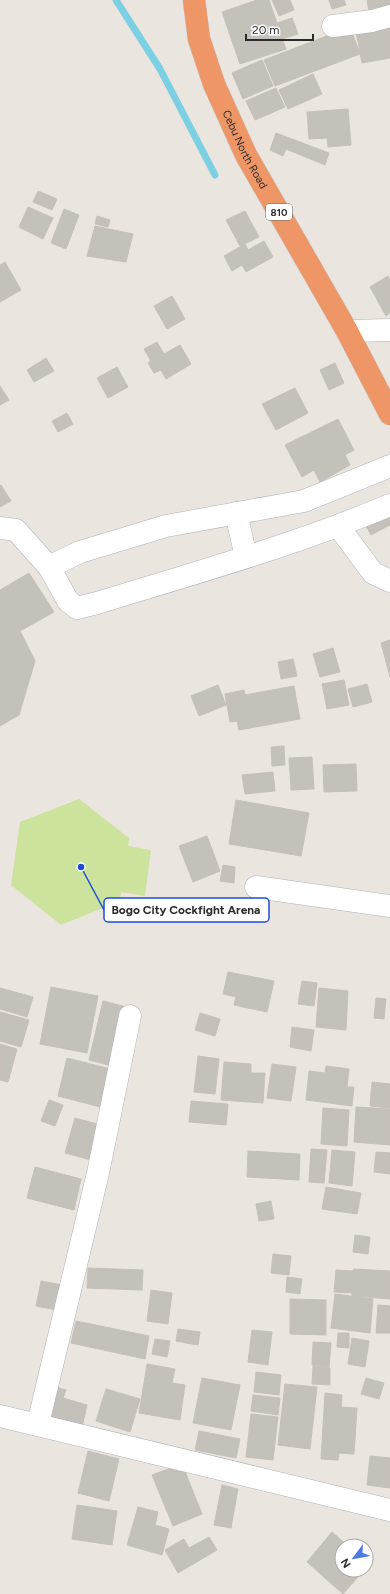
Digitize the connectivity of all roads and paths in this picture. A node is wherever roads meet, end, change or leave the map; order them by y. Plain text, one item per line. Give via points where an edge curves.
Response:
1 (194, 0) edge
2 (390, 16) edge
3 (333, 26) dead end
4 (390, 330) edge
5 (347, 331) junction
6 (390, 414) edge
7 (390, 466) edge
8 (390, 505) edge
9 (236, 513) junction
10 (339, 527) junction
11 (0, 528) edge
12 (246, 557) junction
13 (50, 567) junction
14 (390, 581) edge
15 (256, 887) dead end
16 (390, 906) edge
17 (130, 1016) dead end
18 (0, 1416) edge
19 (38, 1424) junction
20 (390, 1510) edge

1 - 5 highway, Cebu North Road / 810 via 199,39 214,84 246,155
2 - 3 street
4 - 5 street
5 - 6 highway, Cebu North Road / 810
7 - 9 street via 304,501
8 - 10 street
9 - 12 street
9 - 13 street via 166,526 80,552
10 - 12 street
10 - 14 street via 373,573
11 - 13 street via 16,530
12 - 13 street via 77,608 68,601
15 - 16 street
17 - 19 street via 98,1173
18 - 19 street
19 - 20 street

